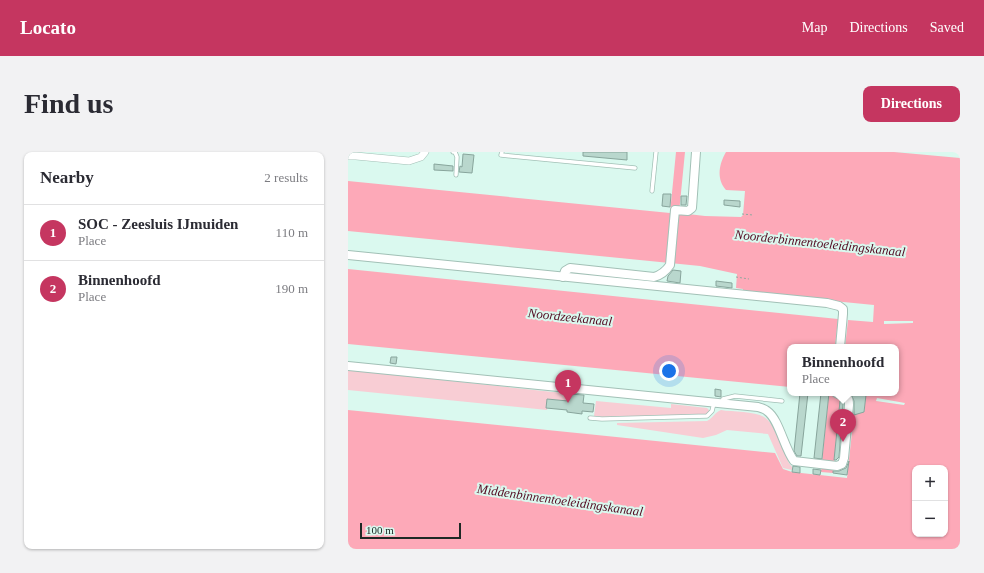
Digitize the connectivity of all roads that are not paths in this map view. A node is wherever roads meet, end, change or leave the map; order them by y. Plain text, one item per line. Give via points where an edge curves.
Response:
1 (425, 152) edge
2 (453, 152) edge
3 (502, 152) edge
4 (656, 152) edge
5 (696, 152) edge
6 (348, 156) edge
7 (635, 168) dead end
8 (456, 174) dead end
9 (652, 191) dead end
10 (348, 255) edge
11 (563, 277) junction
12 (840, 344) edge
13 (348, 366) edge
14 (847, 396) edge
15 (782, 401) dead end
16 (717, 403) junction
17 (590, 418) dead end

1 - 6 street via 421,157 409,161
2 - 8 lane via 458,157
3 - 7 lane via 501,155
4 - 9 lane
5 - 11 street via 692,208 688,211 675,210 670,265 654,277 570,268 565,271
10 - 11 street
11 - 12 street via 827,303 843,308
13 - 16 street
14 - 16 street via 849,405 844,458 842,464 837,466 794,461 767,410
15 - 16 lane via 735,396
16 - 17 lane via 706,416

